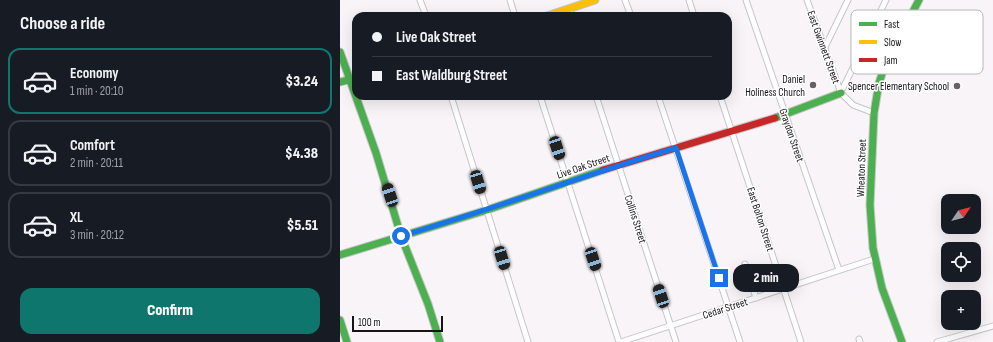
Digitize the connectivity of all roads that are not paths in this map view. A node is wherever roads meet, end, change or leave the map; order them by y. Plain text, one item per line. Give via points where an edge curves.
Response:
1 (420, 0) edge
2 (510, 0) edge
3 (595, 0) edge
4 (625, 0) edge
5 (689, 0) edge
6 (746, 0) edge
7 (807, 0) edge
8 (848, 0) edge
9 (886, 0) edge
10 (919, 0) edge
11 (881, 10) edge
12 (914, 10) edge
13 (424, 12) edge
14 (514, 12) edge
15 (570, 12) edge
16 (630, 12) edge
17 (693, 12) edge
18 (825, 47) junction
19 (340, 52) edge
20 (851, 72) edge
21 (882, 74) edge
22 (352, 79) edge
23 (340, 82) edge
24 (840, 92) junction
25 (359, 100) edge
26 (452, 100) edge
27 (541, 100) edge
28 (597, 100) edge
29 (659, 100) edge
30 (721, 100) edge
31 (874, 113) junction
32 (785, 115) junction
33 (732, 130) junction
34 (676, 148) junction
35 (618, 165) junction
36 (568, 183) junction
37 (487, 210) junction
38 (401, 236) junction
39 (340, 255) edge
40 (874, 260) junction
41 (745, 264) dead end
42 (839, 270) junction
43 (784, 288) junction
44 (756, 298) junction
45 (729, 307) junction
46 (340, 320) edge
47 (670, 325) junction
48 (993, 326) edge
49 (347, 342) edge
50 (440, 342) edge
51 (528, 342) edge
52 (620, 342) edge
53 (676, 342) edge
54 (740, 342) edge
55 (801, 342) edge
56 (902, 342) edge
57 (937, 342) edge

1 - 13 street
2 - 14 street
3 - 15 main road
4 - 16 street
5 - 17 street
6 - 32 street, Graydon Street
7 - 18 street, East Gwinnett Street
8 - 18 street
9 - 11 street
10 - 12 main road, Wheaton Street
18 - 24 street, East Gwinnett Street
19 - 22 main road
20 - 24 street
21 - 31 main road, Wheaton Street
22 - 23 main road
24 - 31 street via 852,106
24 - 32 main road, Live Oak Street
25 - 38 main road
26 - 37 street
27 - 36 street
28 - 35 street, Collins Street
29 - 34 street
30 - 33 street, East Bolton Street
31 - 40 main road, Wheaton Street via 870,205
32 - 33 main road, Live Oak Street
32 - 42 street, Graydon Street
33 - 34 main road, Live Oak Street
33 - 43 street, East Bolton Street
34 - 35 main road, Live Oak Street
34 - 45 street
35 - 36 main road, Live Oak Street
35 - 47 street, Collins Street
36 - 37 main road, Live Oak Street
36 - 52 street
37 - 38 main road, Live Oak Street
37 - 51 street
38 - 39 main road, Live Oak Street
38 - 50 main road
40 - 42 street, Cedar Street
40 - 56 main road, Wheaton Street
41 - 44 street
42 - 43 street, Cedar Street
43 - 44 street, Cedar Street
43 - 55 street, East Bolton Street
44 - 45 street, Cedar Street
45 - 47 street, Cedar Street
45 - 54 street
46 - 49 main road
47 - 52 street, Cedar Street
47 - 53 street, Collins Street
48 - 57 street

